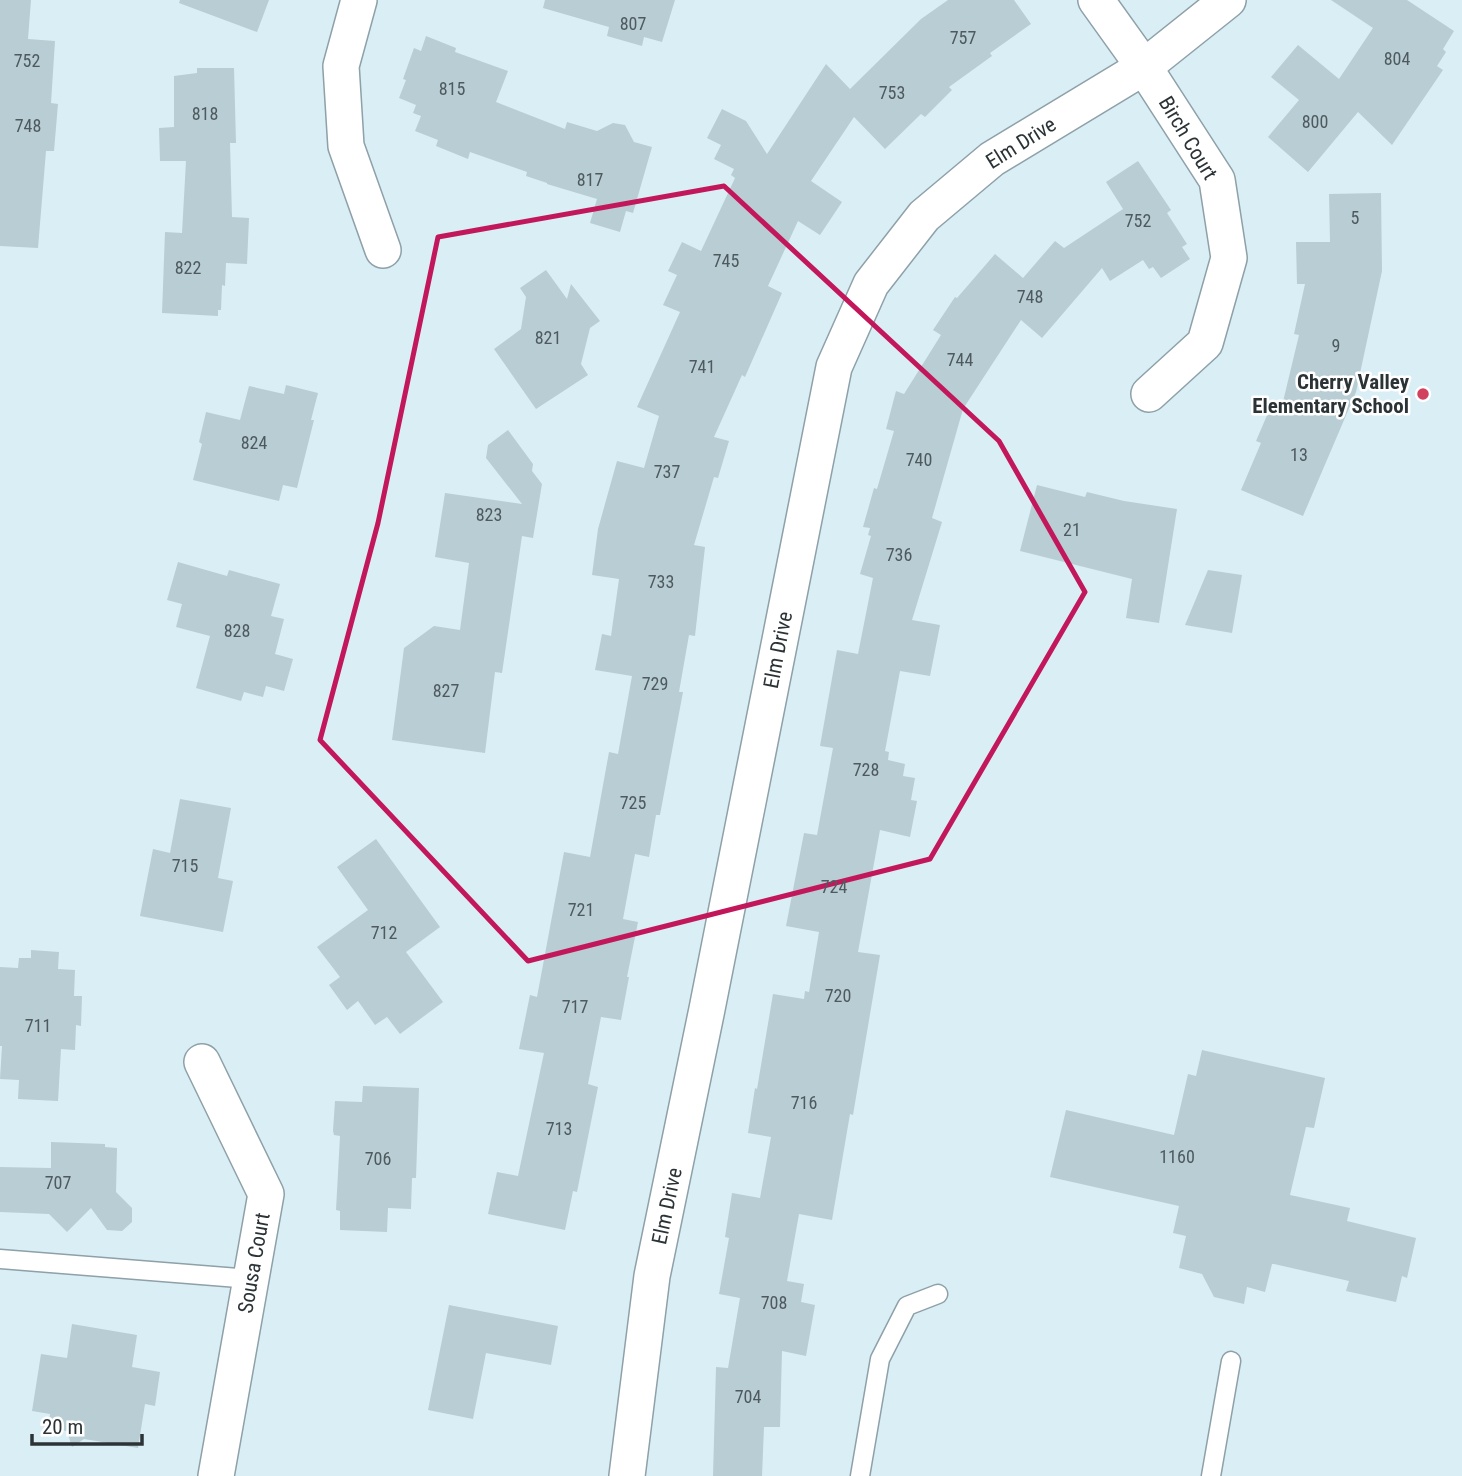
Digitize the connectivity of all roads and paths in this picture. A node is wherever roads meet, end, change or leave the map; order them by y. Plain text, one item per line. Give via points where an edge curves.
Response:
1 (359, 0) edge
2 (1096, 0) edge
3 (1228, 0) edge
4 (1144, 67) junction
5 (383, 250) dead end
6 (1149, 394) dead end
7 (202, 1062) dead end
8 (0, 1259) edge
9 (251, 1279) junction
10 (938, 1294) dead end
11 (1231, 1361) dead end
12 (216, 1476) edge
13 (627, 1476) edge
14 (860, 1476) edge
15 (1211, 1476) edge

1 - 5 street via 341,66 345,146
2 - 4 street, Birch Court
3 - 4 street, Elm Drive
4 - 6 street, Birch Court via 1217,180 1229,258 1205,343
4 - 13 street, Elm Drive via 992,159 924,216 871,284 834,367 652,1276
7 - 9 street, Sousa Court via 266,1194
8 - 9 lane
9 - 12 street, Sousa Court
10 - 14 lane via 907,1306 880,1359
11 - 15 lane

